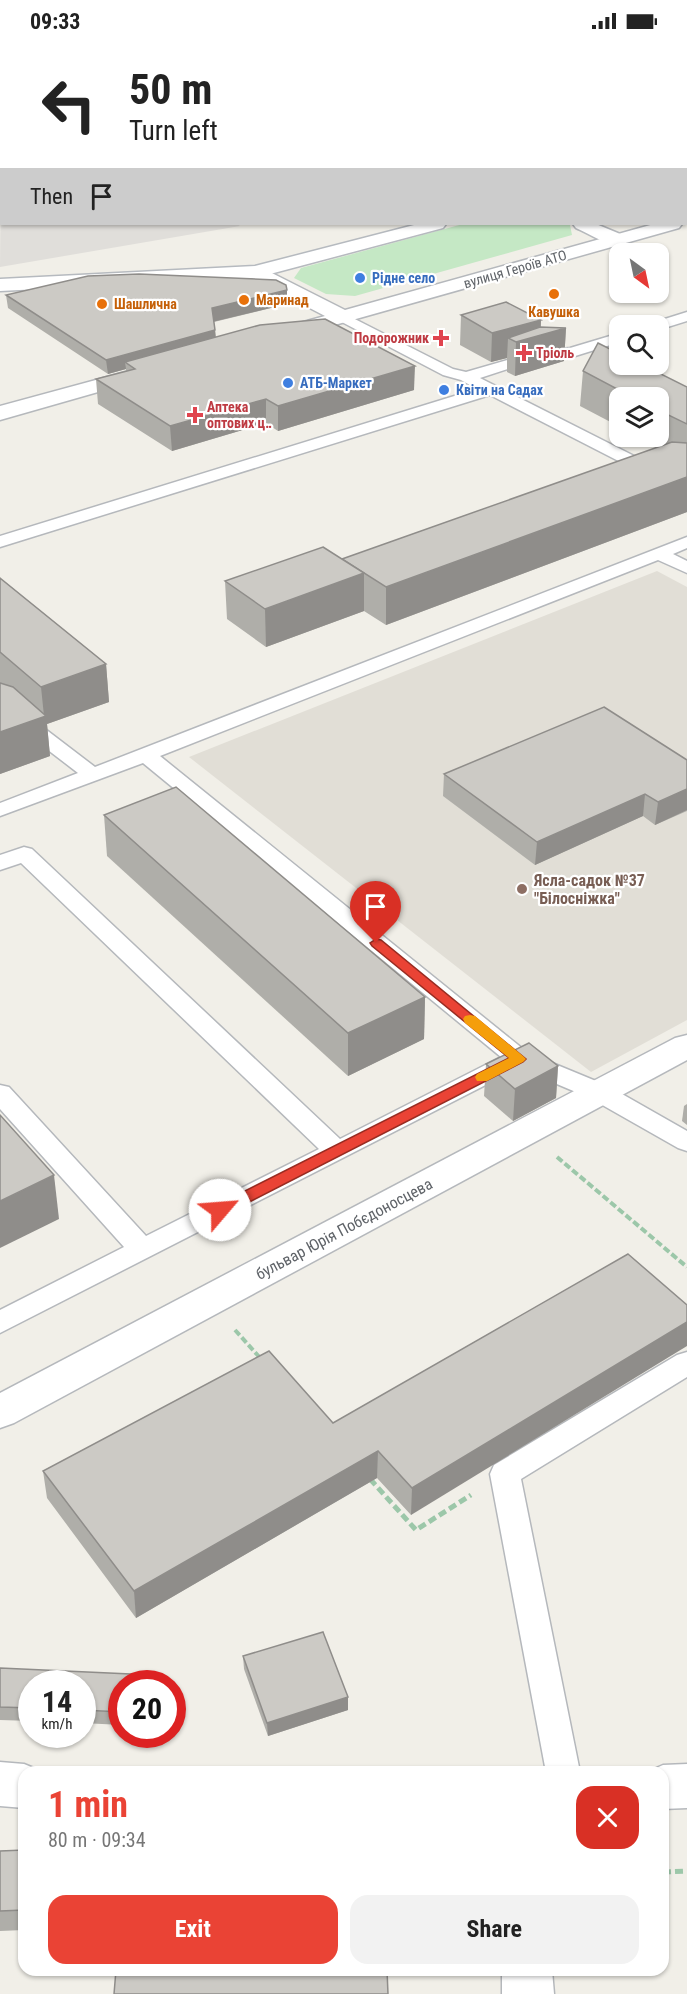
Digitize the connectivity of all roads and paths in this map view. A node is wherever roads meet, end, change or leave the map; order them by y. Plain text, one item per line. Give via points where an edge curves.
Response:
1 (433, 225) edge
2 (584, 225) edge
3 (670, 225) edge
4 (618, 240) junction
5 (255, 272) junction
6 (0, 285) edge
7 (687, 316) edge
8 (343, 317) junction
9 (669, 322) edge
10 (266, 338) edge
11 (609, 340) edge
12 (162, 368) edge
13 (466, 377) junction
14 (490, 390) junction
15 (0, 413) edge
16 (687, 473) edge
17 (0, 542) edge
18 (687, 542) edge
19 (659, 553) junction
20 (687, 568) edge
21 (20, 720) edge
22 (146, 755) junction
23 (93, 775) junction
24 (0, 810) edge
25 (0, 863) edge
26 (687, 1046) edge
27 (519, 1059) junction
28 (599, 1092) junction
29 (0, 1093) edge
30 (526, 1132) junction
31 (687, 1142) edge
32 (337, 1151) junction
33 (142, 1250) junction
34 (687, 1267) edge
35 (208, 1301) junction
36 (0, 1322) edge
37 (264, 1363) edge
38 (687, 1363) edge
39 (0, 1412) edge
40 (505, 1474) junction
41 (368, 1478) edge
42 (561, 1766) edge
43 (0, 1784) edge
44 (18, 1786) edge
45 (669, 1786) edge
46 (687, 1786) edge
47 (687, 1871) edge
48 (669, 1872) edge
49 (527, 1976) edge
50 (528, 1994) edge

1 - 5 street
2 - 4 street
3 - 4 street, вулиця Героїв АТО
4 - 8 street, вулиця Героїв АТО
5 - 6 street
5 - 8 street
7 - 9 lane
8 - 10 street, вулиця Героїв АТО
8 - 13 lane via 448,372
11 - 13 lane
12 - 15 street
13 - 14 lane
14 - 16 lane via 644,467
14 - 17 lane
18 - 19 lane
19 - 20 lane
19 - 22 lane
21 - 23 lane
22 - 23 lane
22 - 27 lane
23 - 24 lane
25 - 32 lane via 24,854
26 - 28 street, бульвар Юрія Побєдоносцева
27 - 28 lane
27 - 32 lane
28 - 30 street, бульвар Юрія Побєдоносцева
28 - 31 lane
29 - 33 lane
30 - 34 path
30 - 35 street, бульвар Юрія Побєдоносцева
32 - 33 lane
33 - 36 lane
35 - 37 path
35 - 39 street, бульвар Юрія Побєдоносцева
38 - 40 lane
40 - 41 path via 416,1530
40 - 42 lane
43 - 44 street
45 - 46 street
47 - 48 path
49 - 50 street

